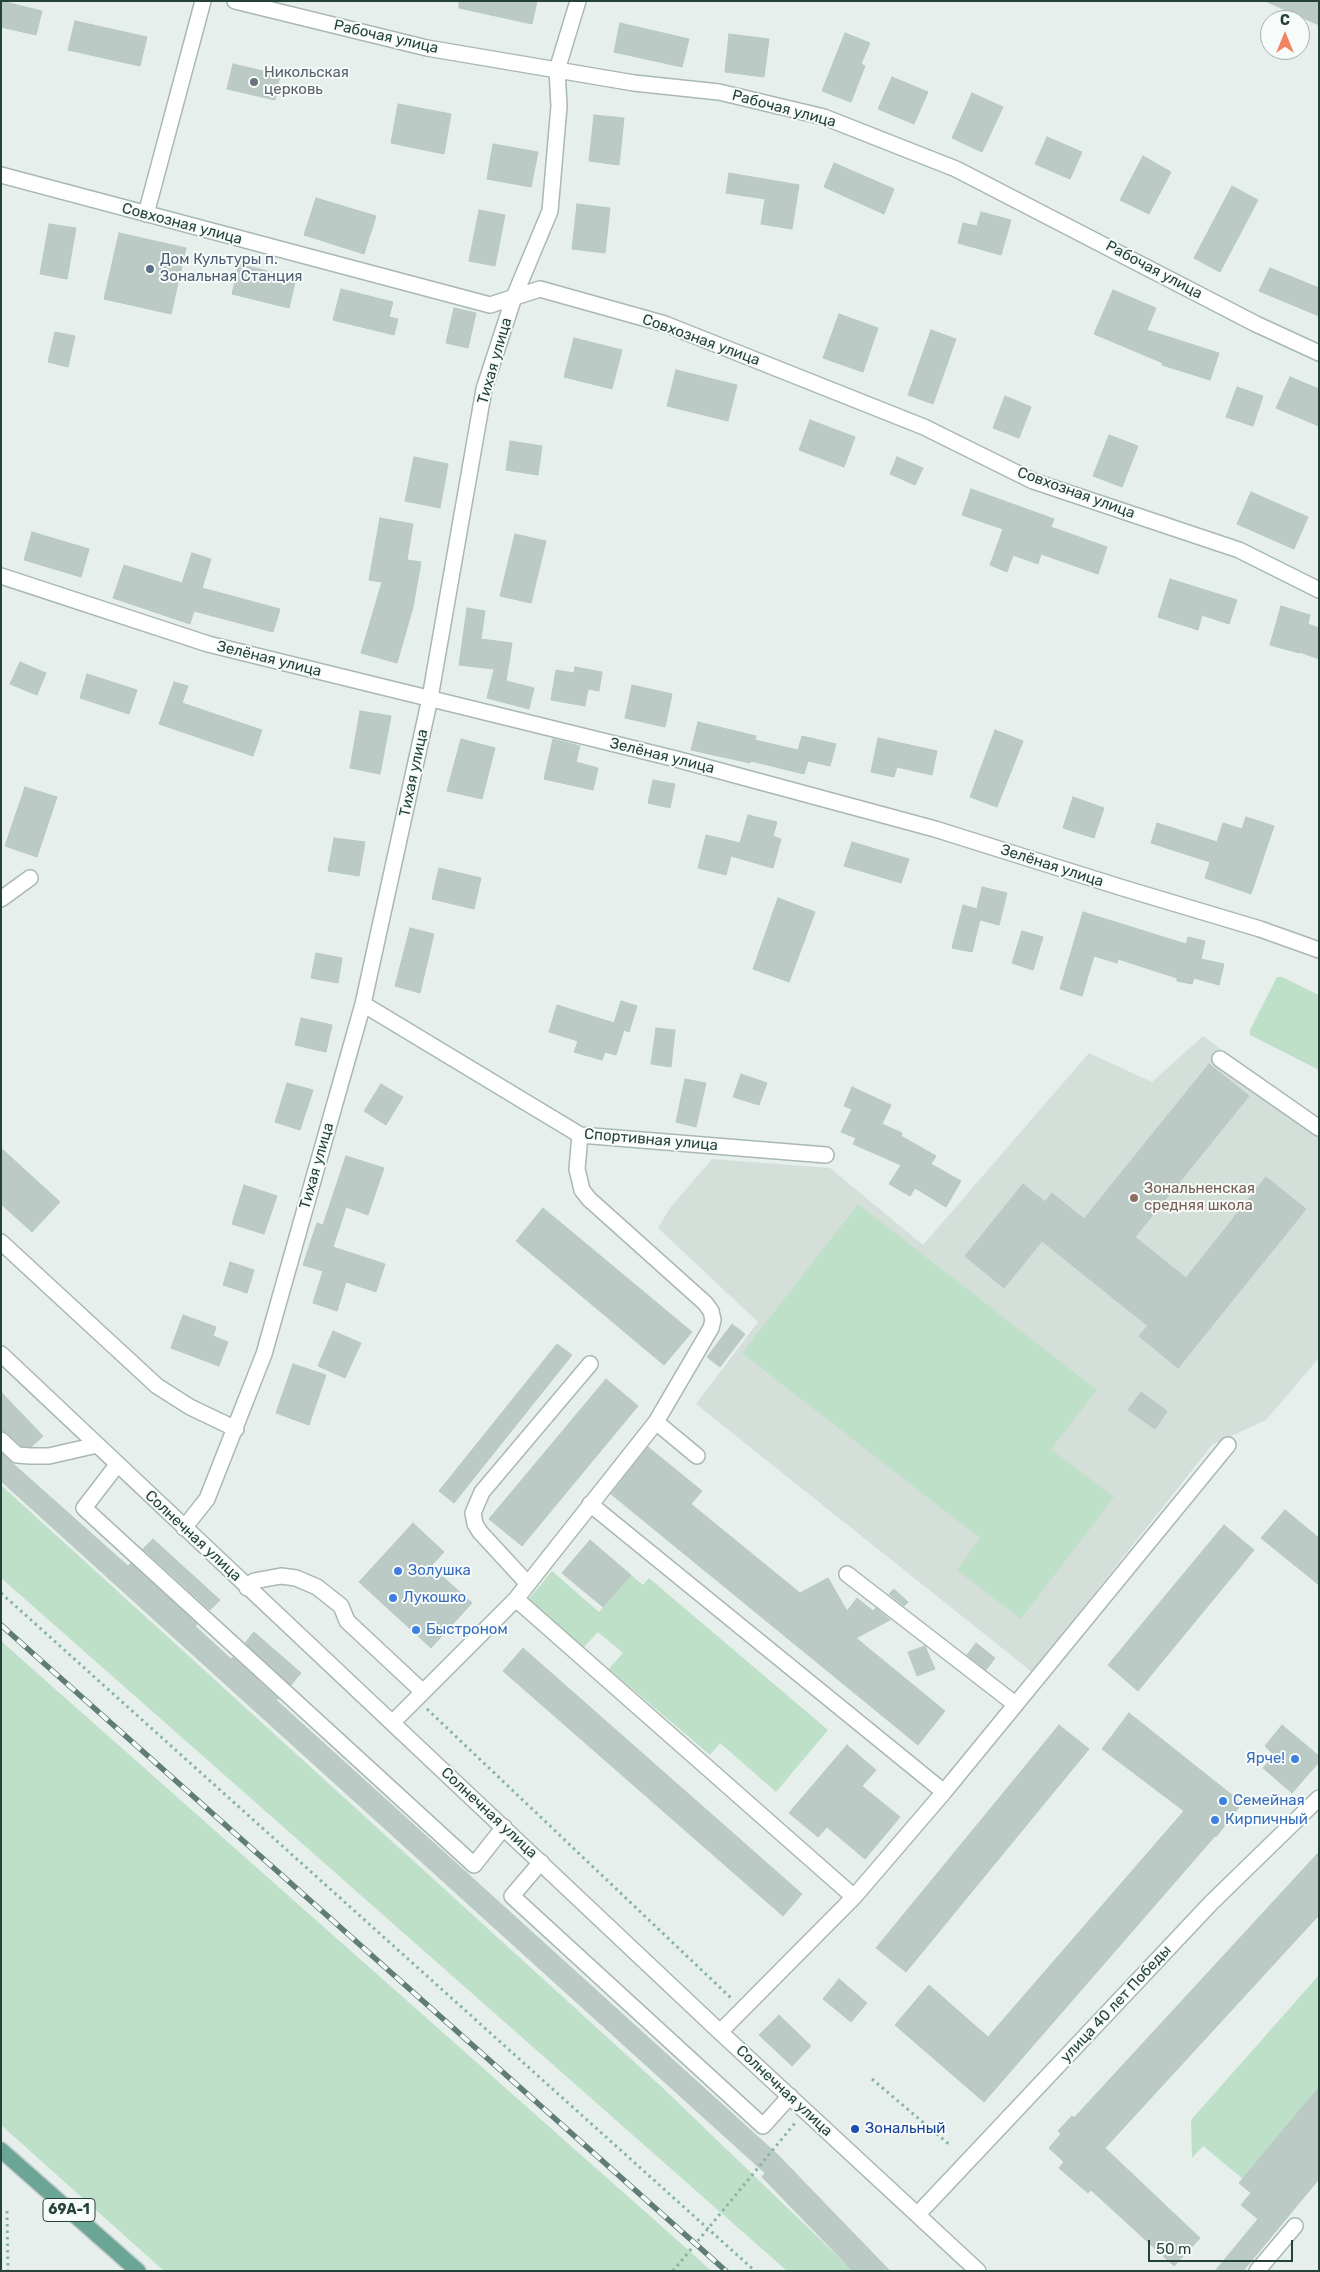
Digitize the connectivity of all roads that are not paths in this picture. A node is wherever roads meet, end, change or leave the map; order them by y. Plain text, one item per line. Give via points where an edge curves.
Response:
1 (203, 1) edge
2 (235, 1) edge
3 (578, 1) edge
4 (557, 70) junction
5 (1, 175) edge
6 (146, 214) junction
7 (514, 297) junction
8 (1319, 353) edge
9 (1, 576) edge
10 (1319, 590) edge
11 (430, 698) junction
12 (30, 878) dead end
13 (1, 899) edge
14 (1319, 950) edge
15 (363, 1004) junction
16 (1220, 1059) dead end
17 (1319, 1128) edge
18 (580, 1135) junction
19 (826, 1155) dead end
20 (1, 1242) edge
21 (1, 1354) edge
22 (590, 1364) dead end
23 (656, 1422) junction
24 (236, 1429) junction
25 (1, 1440) edge
26 (1228, 1445) dead end
27 (97, 1446) junction
28 (697, 1456) dead end
29 (117, 1465) junction
30 (590, 1504) junction
31 (184, 1528) junction
32 (847, 1574) dead end
33 (528, 1584) junction
34 (247, 1588) junction
35 (516, 1599) junction
36 (419, 1695) junction
37 (1015, 1704) junction
38 (393, 1722) junction
39 (944, 1792) junction
40 (1319, 1798) edge
41 (504, 1827) junction
42 (541, 1862) junction
43 (854, 1897) junction
44 (720, 2032) junction
45 (790, 2096) junction
46 (1, 2150) edge
47 (918, 2214) junction
48 (1295, 2226) dead end
49 (138, 2271) edge
50 (978, 2271) edge
51 (1258, 2271) edge

1 - 6 street
2 - 4 street, Рабочая улица via 427,48
3 - 4 street, Тихая улица
4 - 7 street, Тихая улица via 559,106 550,211
4 - 8 street, Рабочая улица via 634,83 719,92 824,117 956,169 1256,324
5 - 6 street, Совхозная улица
6 - 7 street, Совхозная улица via 490,305
7 - 10 street, Совхозная улица via 540,289 665,324 924,427 1034,481 1239,550
7 - 11 street, Тихая улица via 484,389
9 - 11 street, Зелёная улица via 208,644
11 - 14 street, Зелёная улица via 676,759 935,829 1260,928
11 - 15 street, Тихая улица
12 - 13 street
15 - 18 street, Спортивная улица
15 - 24 street, Тихая улица via 264,1354
16 - 17 street
18 - 19 street, Спортивная улица
18 - 23 street via 577,1169 582,1190 589,1200 711,1311 711,1328
20 - 24 street via 157,1386 190,1407
21 - 27 street, Солнечная улица
22 - 33 street via 482,1492 473,1513 480,1532
23 - 28 street
23 - 30 street
24 - 31 street, Тихая улица via 208,1498
25 - 27 street via 17,1454 30,1456 49,1456
26 - 37 street
27 - 29 street, Солнечная улица
29 - 31 street, Солнечная улица
29 - 41 street via 84,1508 474,1865
30 - 33 street
30 - 39 street
31 - 34 street, Солнечная улица
32 - 37 street
33 - 35 street
34 - 36 street via 254,1581 281,1576 318,1587 341,1606 347,1621
34 - 38 street, Солнечная улица
35 - 36 street
35 - 43 street
36 - 38 street
37 - 39 street
38 - 41 street, Солнечная улица
39 - 43 street
40 - 47 street, улица 40 лет Победы via 1211,1903
41 - 42 street, Солнечная улица
42 - 44 street, Солнечная улица
42 - 45 street via 512,1896 763,2126
43 - 44 street
44 - 45 street, Солнечная улица
45 - 47 street, Солнечная улица
46 - 49 main road, 69А-1
47 - 50 street, Солнечная улица
48 - 51 street

